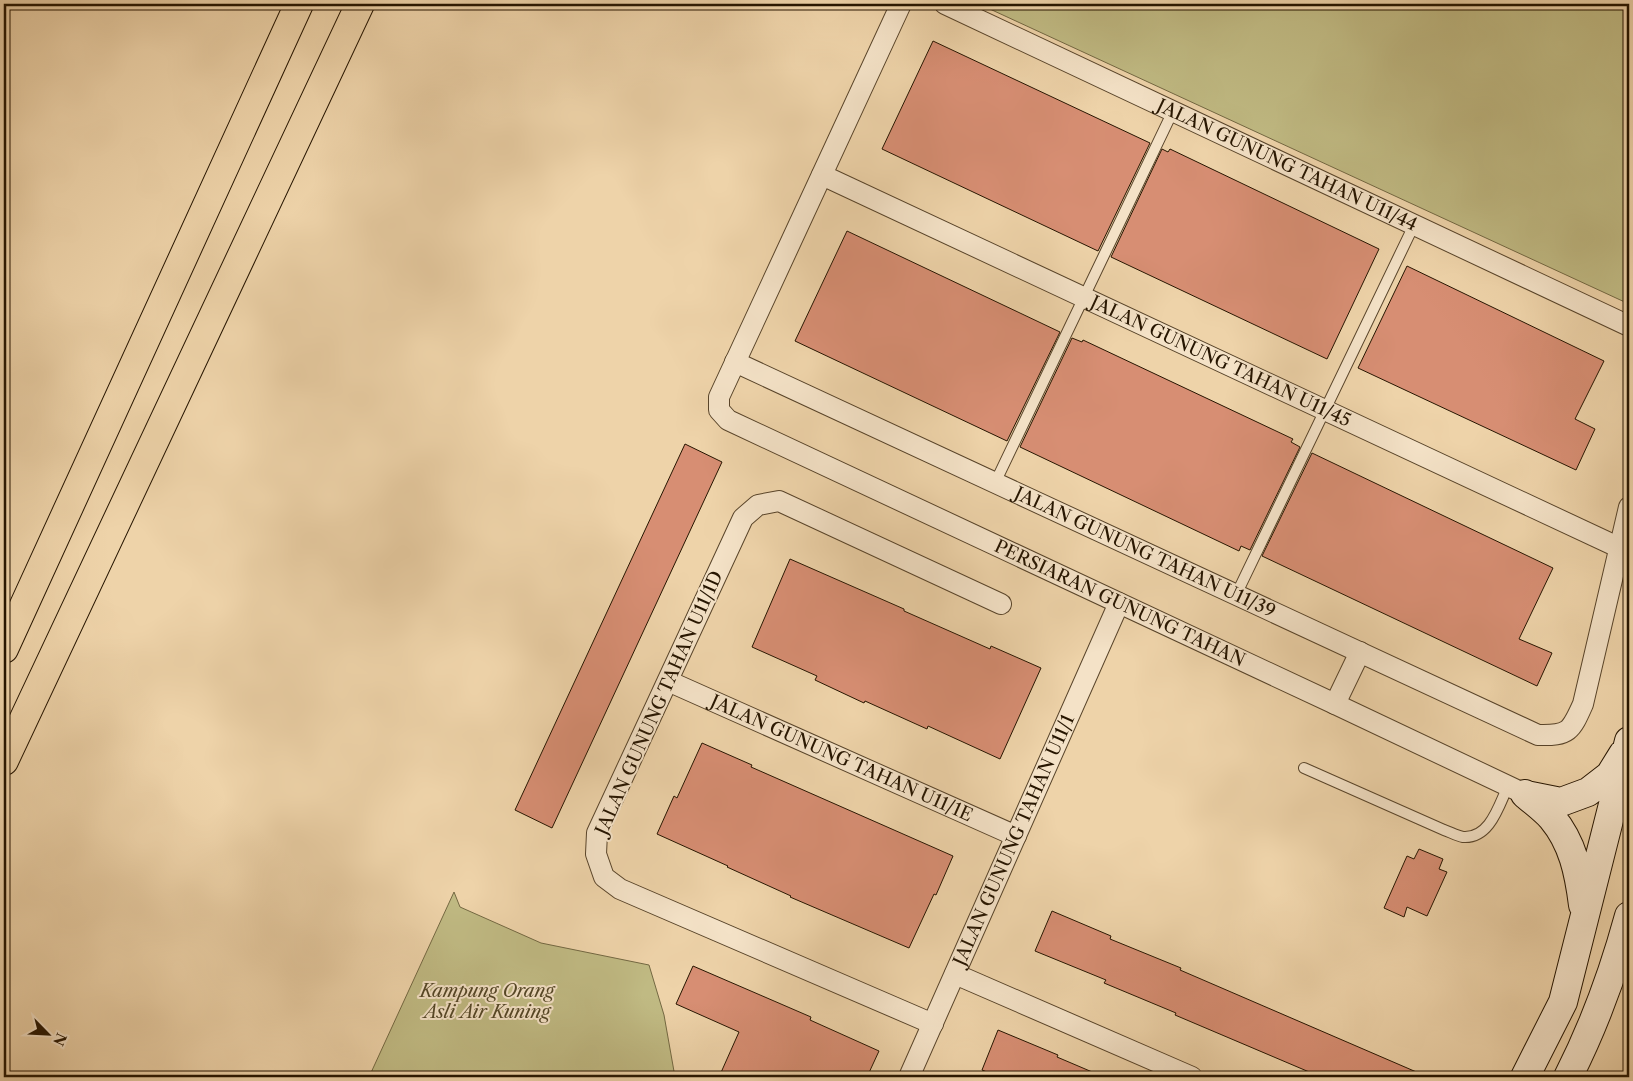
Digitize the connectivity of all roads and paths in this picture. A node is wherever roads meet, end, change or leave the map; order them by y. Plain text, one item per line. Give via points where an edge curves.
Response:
1 (299, 4) edge
2 (360, 4) edge
3 (901, 4) edge
4 (945, 4) edge
5 (1173, 111) junction
6 (822, 175) junction
7 (1414, 224) junction
8 (1084, 297) junction
9 (1629, 326) edge
10 (735, 362) junction
11 (1325, 410) junction
12 (995, 483) junction
13 (68, 506) junction
14 (1629, 507) edge
15 (1620, 548) junction
16 (1236, 595) junction
17 (1119, 603) junction
18 (1001, 604) dead end
19 (4, 612) edge
20 (4, 649) edge
21 (1360, 652) junction
22 (668, 681) junction
23 (1335, 704) junction
24 (1629, 743) edge
25 (4, 761) edge
26 (1304, 768) dead end
27 (1517, 790) junction
28 (1016, 836) junction
29 (1629, 916) edge
30 (1584, 921) junction
31 (955, 974) junction
32 (933, 1024) junction
33 (909, 1077) edge
34 (1192, 1077) edge
35 (1525, 1077) edge
36 (1568, 1077) edge

1 - 13 highway
2 - 25 highway
3 - 6 street
4 - 5 street, JALAN GUNUNG TAHAN U11/44
5 - 7 street, JALAN GUNUNG TAHAN U11/44
5 - 8 lane
6 - 8 street, JALAN GUNUNG TAHAN U11/45
6 - 10 street
7 - 9 street, JALAN GUNUNG TAHAN U11/44
7 - 11 lane
8 - 11 street, JALAN GUNUNG TAHAN U11/45
8 - 12 lane
10 - 12 street, JALAN GUNUNG TAHAN U11/39
10 - 17 street, PERSIARAN GUNUNG TAHAN via 719,397 720,410 728,420
11 - 15 street, JALAN GUNUNG TAHAN U11/45
11 - 16 lane
12 - 16 street, JALAN GUNUNG TAHAN U11/39
13 - 19 highway
13 - 20 highway
14 - 15 street
15 - 21 street, JALAN GUNUNG TAHAN U11/39 via 1583,704 1573,726 1557,735 1538,735
16 - 21 street, JALAN GUNUNG TAHAN U11/39
17 - 23 street, PERSIARAN GUNUNG TAHAN
17 - 28 street, JALAN GUNUNG TAHAN U11/1
18 - 22 street, JALAN GUNUNG TAHAN U11/1D via 779,501 758,505 743,518
21 - 23 street
22 - 28 street, JALAN GUNUNG TAHAN U11/1E
22 - 32 street, JALAN GUNUNG TAHAN U11/1D via 597,833 596,854 604,878 620,889
23 - 27 street, PERSIARAN GUNUNG TAHAN
24 - 27 street via 1610,775 1588,792 1561,802
24 - 30 street
26 - 27 lane via 1464,837 1480,833
27 - 30 street via 1552,817 1570,844 1580,875
28 - 31 street, JALAN GUNUNG TAHAN U11/1
29 - 36 street via 1618,956
30 - 35 street via 1563,1002
31 - 32 street, JALAN GUNUNG TAHAN U11/1
31 - 34 street
32 - 33 street, JALAN GUNUNG TAHAN U11/1

